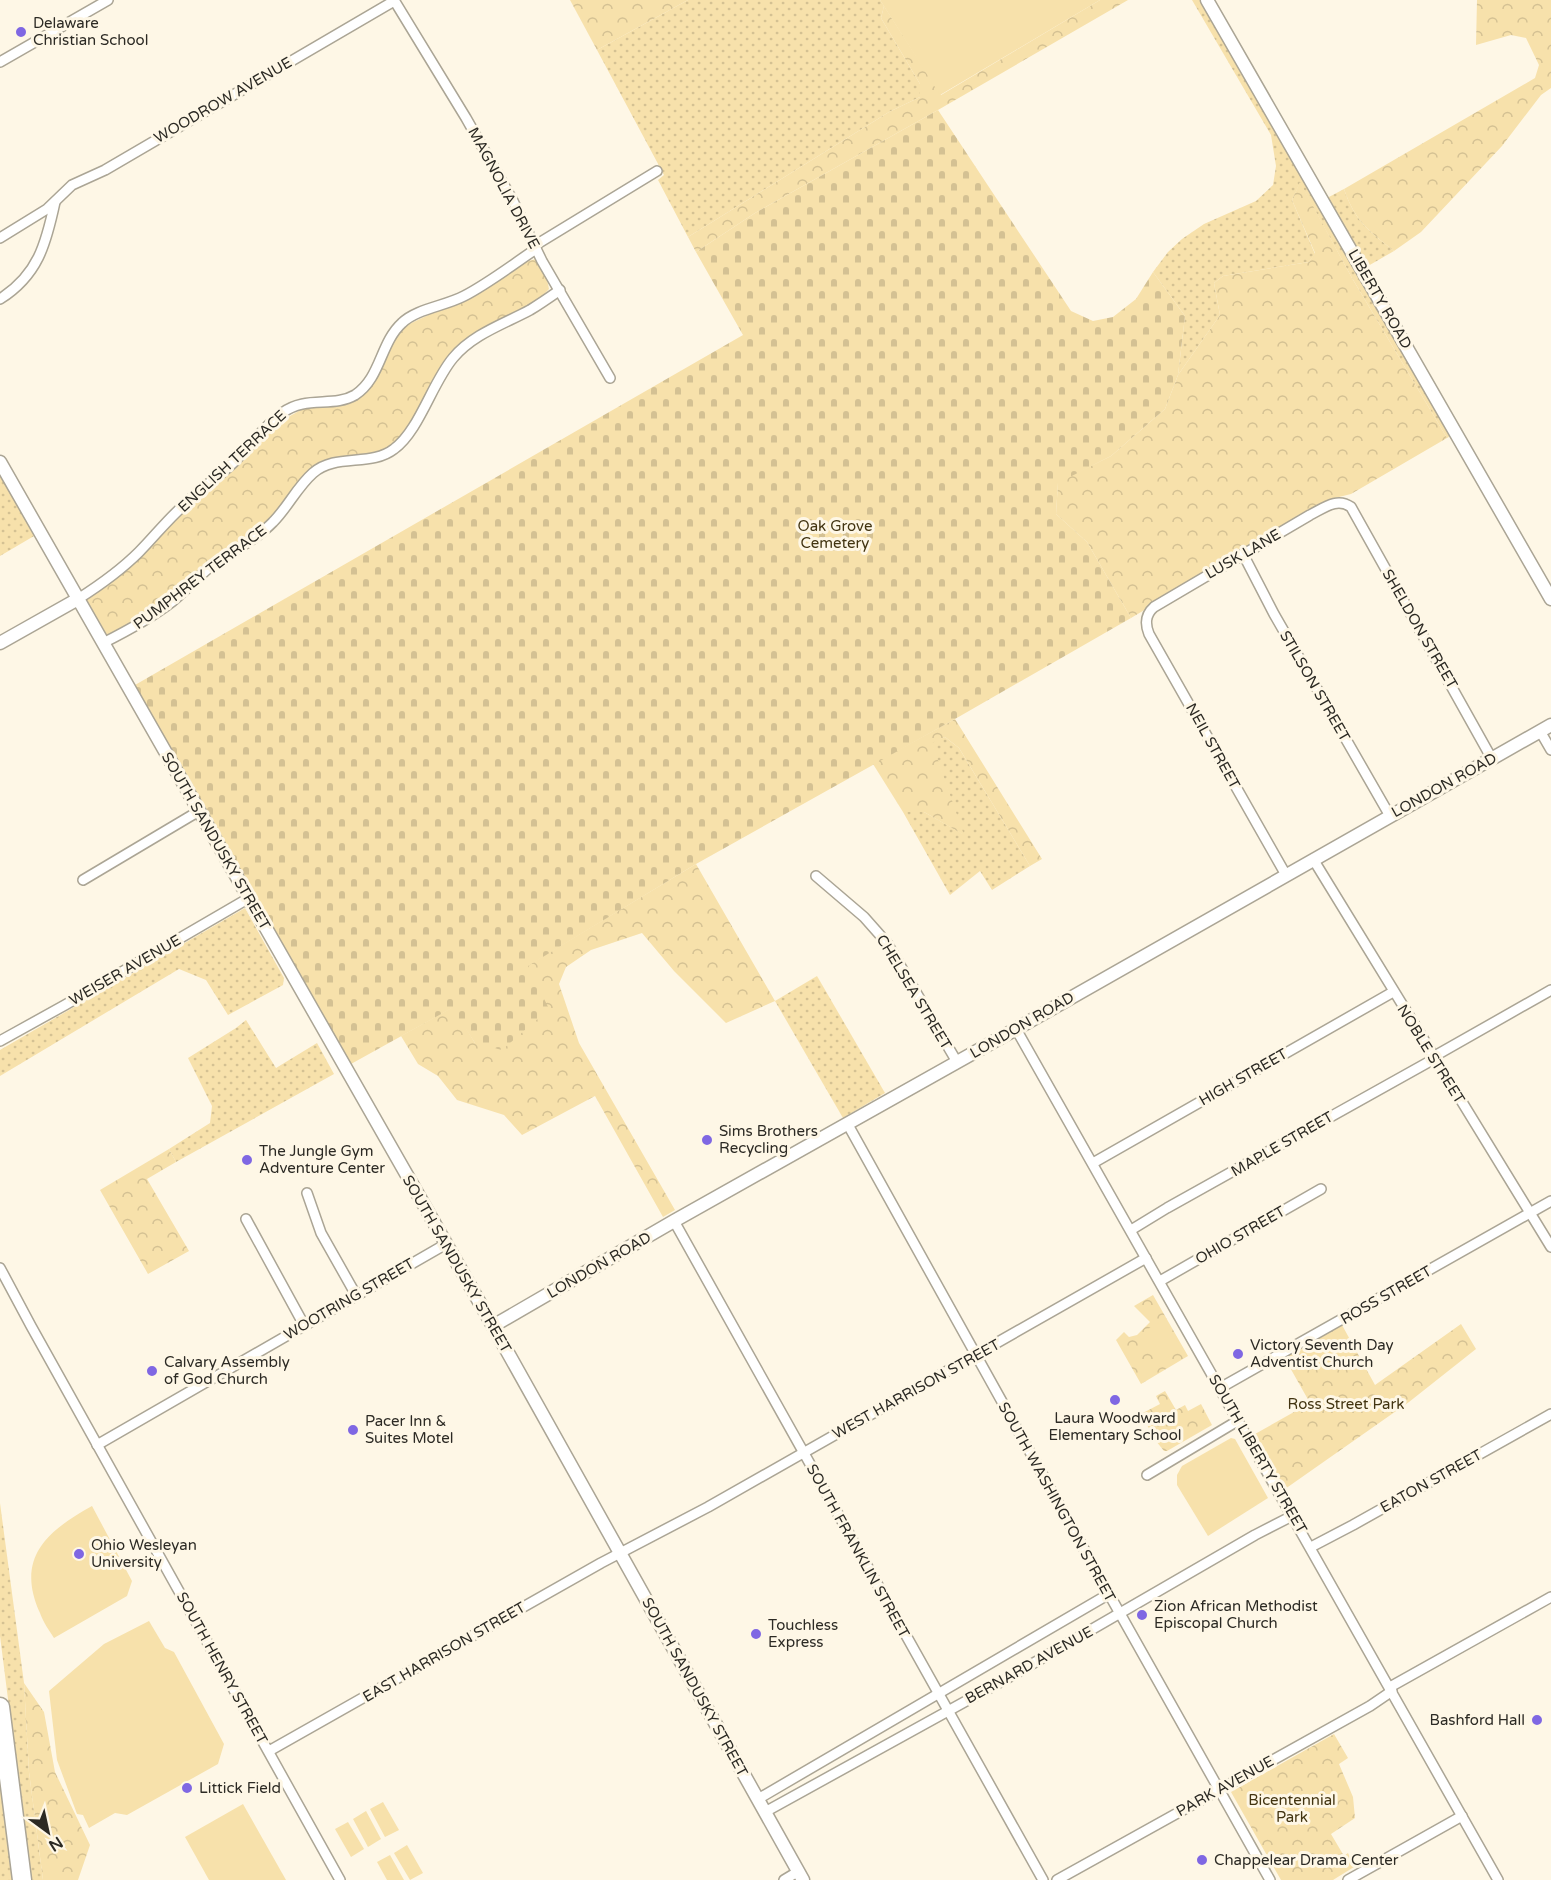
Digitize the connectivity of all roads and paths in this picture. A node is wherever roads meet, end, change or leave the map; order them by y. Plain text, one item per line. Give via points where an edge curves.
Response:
1 (108, 0) edge
2 (394, 0) edge
3 (1207, 0) edge
4 (0, 62) edge
5 (657, 171) dead end
6 (55, 202) junction
7 (0, 238) edge
8 (535, 248) junction
9 (560, 290) junction
10 (0, 298) edge
11 (610, 378) dead end
12 (0, 462) edge
13 (1345, 503) joint
14 (1243, 554) junction
15 (78, 599) junction
16 (1551, 599) edge
17 (1147, 616) joint
18 (0, 643) edge
19 (103, 643) junction
20 (1546, 728) edge
21 (1551, 750) edge
22 (1491, 759) junction
23 (199, 811) junction
24 (1390, 816) junction
25 (1313, 859) junction
26 (1286, 875) junction
27 (816, 876) dead end
28 (83, 880) dead end
29 (249, 898) junction
30 (1551, 990) edge
31 (1393, 992) junction
32 (1016, 1029) junction
33 (0, 1041) edge
34 (1434, 1058) junction
35 (957, 1062) junction
36 (847, 1123) junction
37 (1093, 1163) junction
38 (1321, 1189) dead end
39 (307, 1193) dead end
40 (1551, 1201) edge
41 (1530, 1212) junction
42 (246, 1219) dead end
43 (674, 1221) junction
44 (1131, 1230) junction
45 (446, 1244) junction
46 (1551, 1247) edge
47 (1146, 1257) junction
48 (0, 1268) edge
49 (1160, 1281) junction
50 (356, 1295) junction
51 (304, 1325) junction
52 (493, 1326) junction
53 (976, 1356) junction
54 (1220, 1388) junction
55 (1551, 1414) edge
56 (1239, 1420) junction
57 (97, 1445) junction
58 (803, 1453) junction
59 (1147, 1475) dead end
60 (1292, 1516) junction
61 (1311, 1547) junction
62 (620, 1553) junction
63 (1109, 1594) junction
64 (1551, 1597) edge
65 (1120, 1613) junction
66 (1391, 1689) junction
67 (938, 1693) junction
68 (0, 1707) edge
69 (947, 1711) junction
70 (268, 1750) junction
71 (1219, 1789) junction
72 (758, 1799) junction
73 (765, 1812) junction
74 (1462, 1816) junction
75 (801, 1876) edge
76 (22, 1880) edge
77 (340, 1880) edge
78 (784, 1880) edge
79 (1043, 1880) edge
80 (1057, 1880) edge
81 (1270, 1880) edge
82 (1348, 1880) edge
83 (1498, 1880) edge

1 - 4 street
2 - 6 street, WOODROW AVENUE via 105,170 72,185
2 - 8 street, MAGNOLIA DRIVE via 490,159
3 - 16 street, LIBERTY ROAD
5 - 8 street, ENGLISH TERRACE
6 - 7 street, WOODROW AVENUE
6 - 10 street via 37,262 18,286
8 - 9 street, MAGNOLIA DRIVE
8 - 15 street, ENGLISH TERRACE via 465,296 402,322 372,377 356,394 341,400 299,404 281,413 122,568
9 - 11 street, MAGNOLIA DRIVE
9 - 19 street, PUMPHREY TERRACE via 457,353 407,436 393,450 384,456 330,464 313,472 262,532 156,613
12 - 15 street, SOUTH SANDUSKY STREET
13 - 14 street, LUSK LANE via 1334,503
13 - 22 street, SHELDON STREET via 1354,511
14 - 17 street, LUSK LANE via 1154,607
14 - 24 street, STILSON STREET
15 - 18 street
15 - 19 street, SOUTH SANDUSKY STREET
17 - 26 street, NEIL STREET via 1149,634
19 - 23 street, SOUTH SANDUSKY STREET
20 - 21 street
20 - 22 street, LONDON ROAD
22 - 24 street, LONDON ROAD
23 - 28 street
23 - 29 street, SOUTH SANDUSKY STREET
24 - 25 street, LONDON ROAD
25 - 26 street, LONDON ROAD
25 - 31 street, NOBLE STREET
26 - 32 street, LONDON ROAD
27 - 35 street, CHELSEA STREET via 864,917 887,943
29 - 33 street, WEISER AVENUE
29 - 45 street, SOUTH SANDUSKY STREET
30 - 34 street, MAPLE STREET
31 - 34 street, NOBLE STREET
31 - 37 street, HIGH STREET
32 - 35 street, LONDON ROAD
32 - 37 street, SOUTH LIBERTY STREET
34 - 41 street, NOBLE STREET
34 - 44 street, MAPLE STREET
35 - 36 street, LONDON ROAD
36 - 43 street, LONDON ROAD
36 - 53 street, SOUTH WASHINGTON STREET
37 - 44 street, SOUTH LIBERTY STREET
38 - 49 street, OHIO STREET
39 - 50 street via 321,1233
40 - 41 street, ROSS STREET
41 - 46 street, NOBLE STREET
41 - 54 street, ROSS STREET
42 - 51 street
43 - 52 street, LONDON ROAD
43 - 58 street, SOUTH FRANKLIN STREET
44 - 47 street, SOUTH LIBERTY STREET
45 - 50 street, WOOTRING STREET
45 - 52 street, SOUTH SANDUSKY STREET
47 - 49 street, SOUTH LIBERTY STREET
47 - 53 street, WEST HARRISON STREET
48 - 57 street, SOUTH HENRY STREET
49 - 54 street, SOUTH LIBERTY STREET
50 - 51 street, WOOTRING STREET
51 - 57 street, WOOTRING STREET
52 - 62 street, SOUTH SANDUSKY STREET
53 - 58 street, WEST HARRISON STREET
53 - 63 street, SOUTH WASHINGTON STREET
54 - 56 street, SOUTH LIBERTY STREET
55 - 61 street, EATON STREET
56 - 59 street
56 - 60 street, SOUTH LIBERTY STREET
57 - 70 street, SOUTH HENRY STREET
58 - 62 street, WEST HARRISON STREET
58 - 67 street, SOUTH FRANKLIN STREET
60 - 61 street, SOUTH LIBERTY STREET
60 - 65 street, BERNARD AVENUE
61 - 66 street, SOUTH LIBERTY STREET
62 - 70 street, EAST HARRISON STREET
62 - 72 street, SOUTH SANDUSKY STREET
63 - 65 street, SOUTH WASHINGTON STREET
63 - 67 street, BERNARD AVENUE
64 - 66 street, PARK AVENUE
65 - 69 street, BERNARD AVENUE
65 - 71 street, SOUTH WASHINGTON STREET
66 - 71 street, PARK AVENUE via 1370,1706
66 - 74 street, SOUTH LIBERTY STREET
67 - 69 street, SOUTH FRANKLIN STREET
67 - 72 street, BERNARD AVENUE
68 - 76 highway
69 - 73 street, BERNARD AVENUE
69 - 79 street, SOUTH FRANKLIN STREET
70 - 77 street, SOUTH HENRY STREET
71 - 80 street, PARK AVENUE
71 - 81 street, SOUTH WASHINGTON STREET
72 - 73 street, SOUTH SANDUSKY STREET
73 - 75 street, SOUTH SANDUSKY STREET
74 - 82 street
74 - 83 street, SOUTH LIBERTY STREET
75 - 78 street

